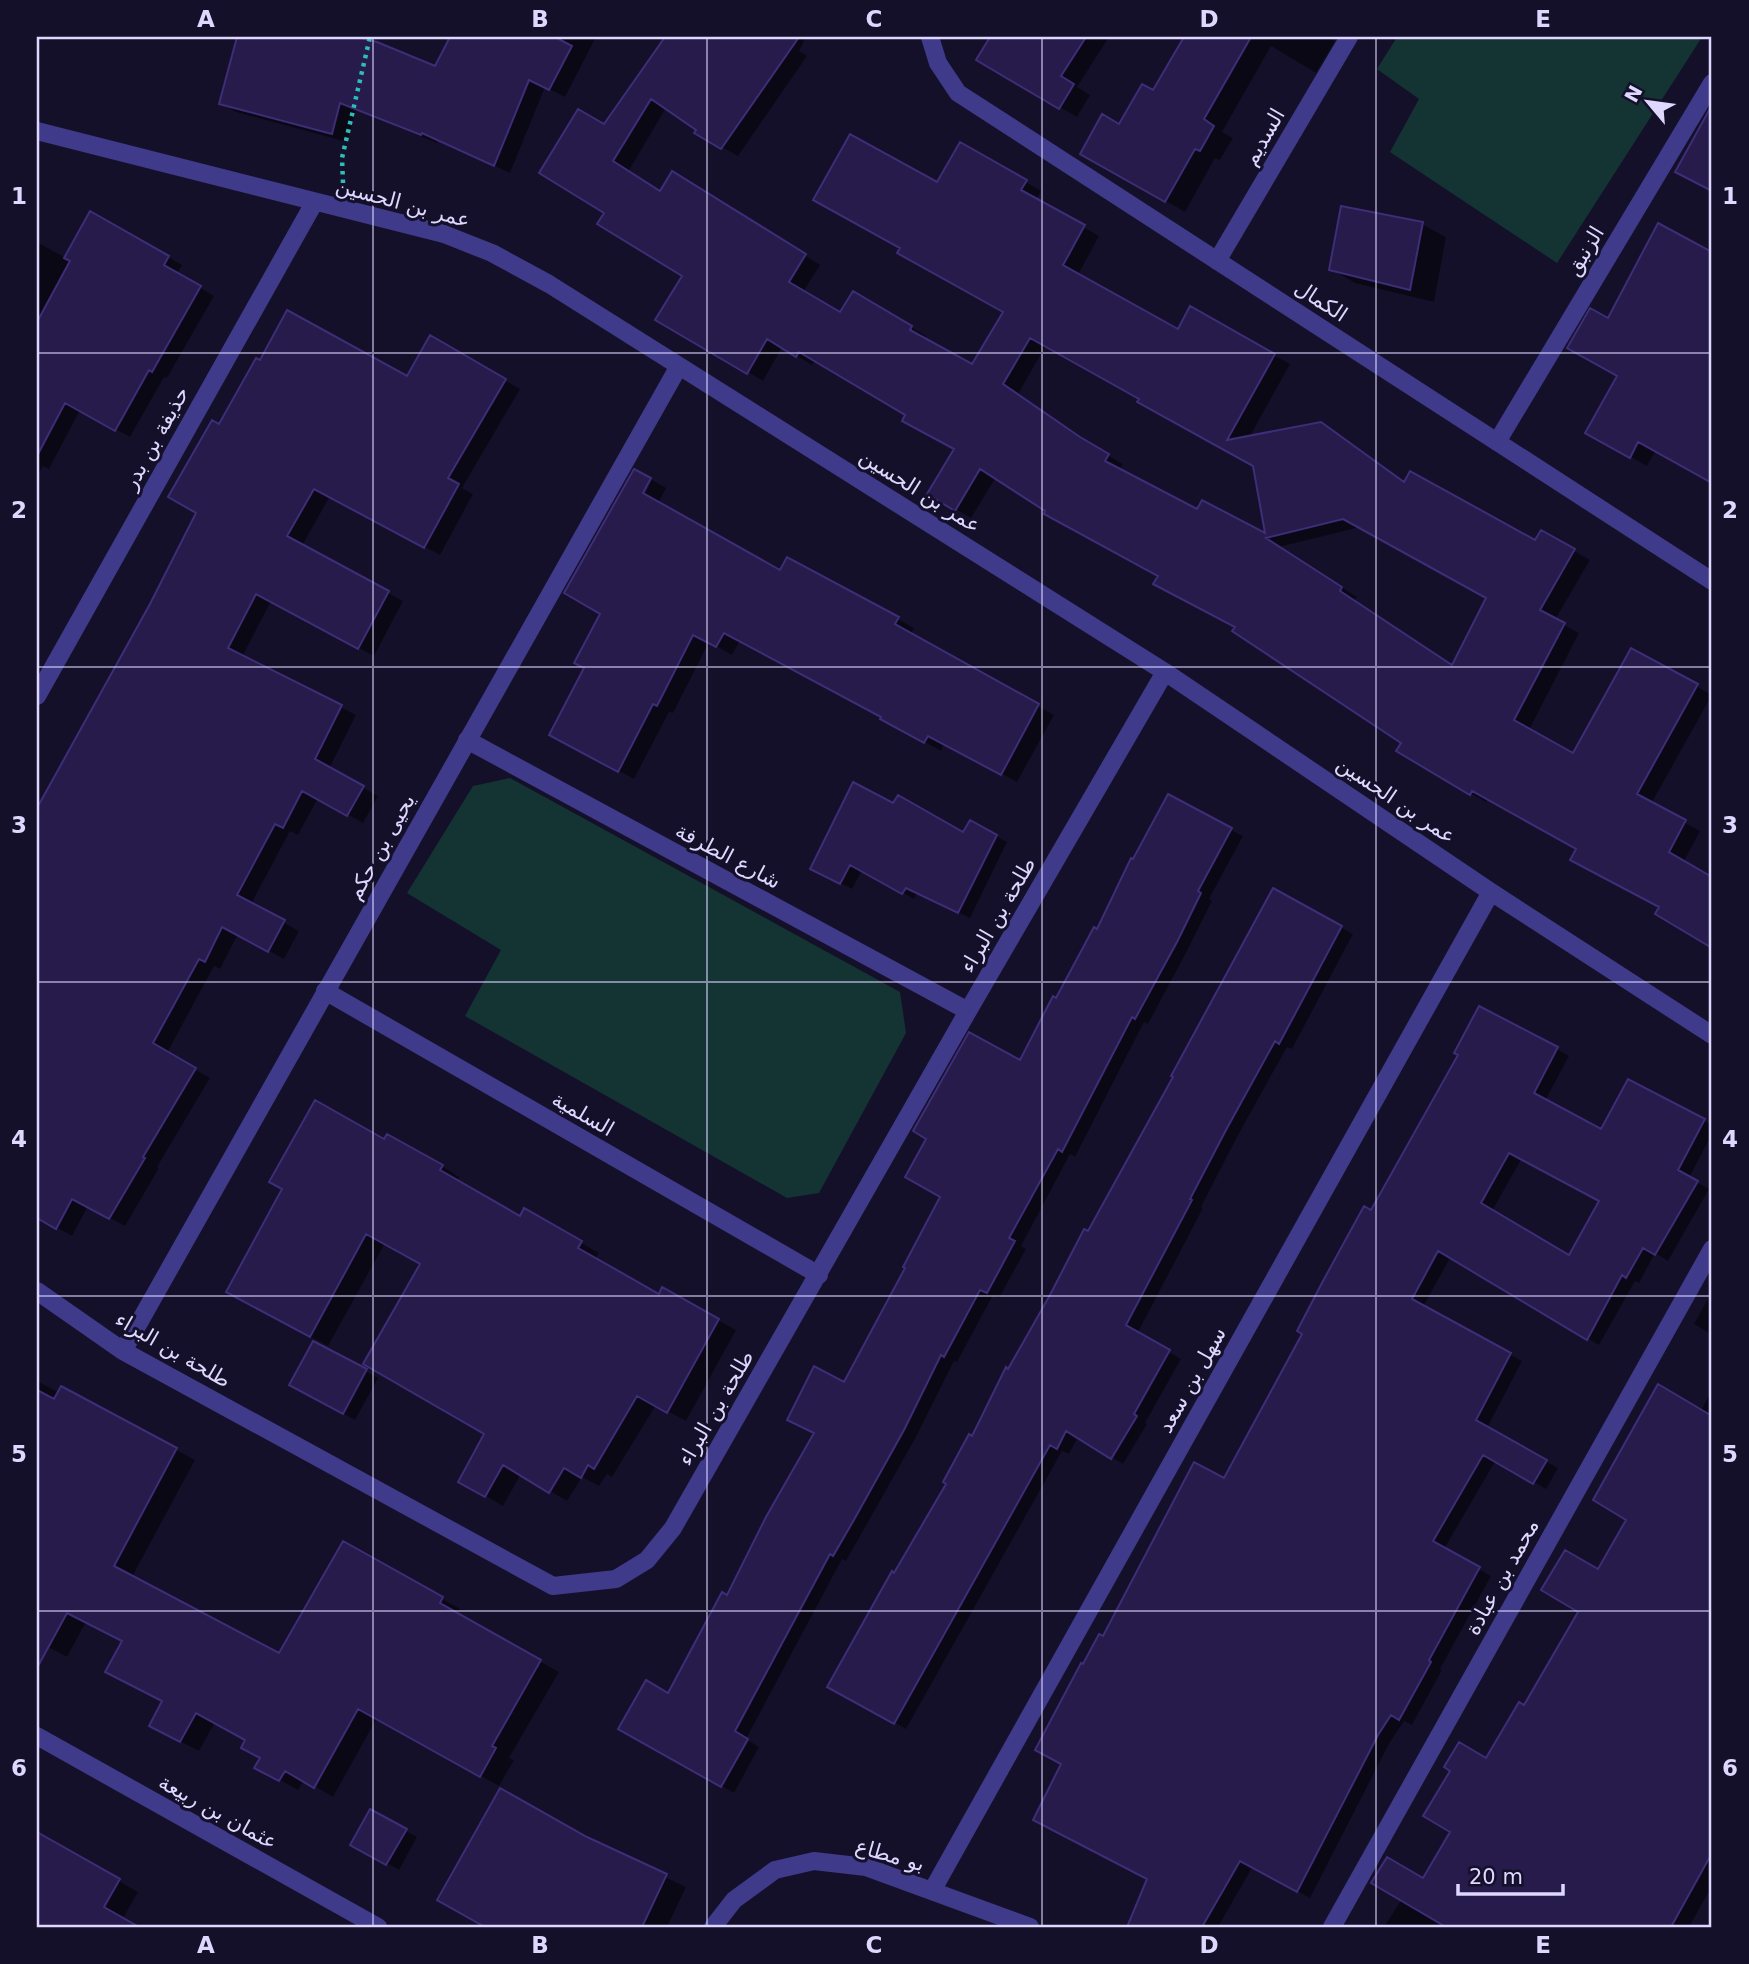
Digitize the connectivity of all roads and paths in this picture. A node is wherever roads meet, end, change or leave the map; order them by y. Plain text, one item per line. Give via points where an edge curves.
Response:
1 (370, 37) edge
2 (930, 37) edge
3 (1349, 37) edge
4 (1712, 83) edge
5 (37, 131) edge
6 (314, 203) junction
7 (344, 209) junction
8 (1217, 261) junction
9 (678, 366) junction
10 (1497, 442) junction
11 (1712, 581) edge
12 (1166, 672) junction
13 (37, 696) edge
14 (467, 740) junction
15 (1491, 892) junction
16 (325, 991) junction
17 (968, 1011) junction
18 (1712, 1035) edge
19 (1712, 1249) edge
20 (819, 1275) junction
21 (37, 1291) edge
22 (123, 1351) junction
23 (37, 1736) edge
24 (932, 1891) junction
25 (378, 1927) edge
26 (713, 1927) edge
27 (1030, 1927) edge
28 (1332, 1927) edge

1 - 7 path via 342,158
2 - 8 street, الكمال via 938,63 958,93
3 - 8 street, السديم
4 - 10 street, الزنبق
5 - 6 street, عمر بن الحسين
6 - 7 street, عمر بن الحسين
6 - 13 street, حذيفة بن بدر
7 - 9 street, عمر بن الحسين via 444,234 492,253
8 - 10 street, الكمال
9 - 12 street, عمر بن الحسين
9 - 14 street, يحيى بن حكم
10 - 11 street, الكمال
12 - 15 street, عمر بن الحسين
12 - 17 street, طلحة بن البراء
14 - 16 street, يحيى بن حكم
14 - 17 street, شارع الطرفة
15 - 18 street, عمر بن الحسين
15 - 24 street, سهل بن سعد
16 - 20 street, السلمية
16 - 22 street, يحيى بن حكم
17 - 20 street, طلحة بن البراء
19 - 28 street, محمد بن عبادة
20 - 22 street, طلحة بن البراء via 673,1528 647,1560 615,1580 588,1584 553,1586
21 - 22 street, طلحة بن البراء
23 - 25 street, عثمان بن ربيعة
24 - 26 street, بو مطاع via 866,1867 814,1861 775,1870 734,1899
24 - 27 street, بو مطاع

